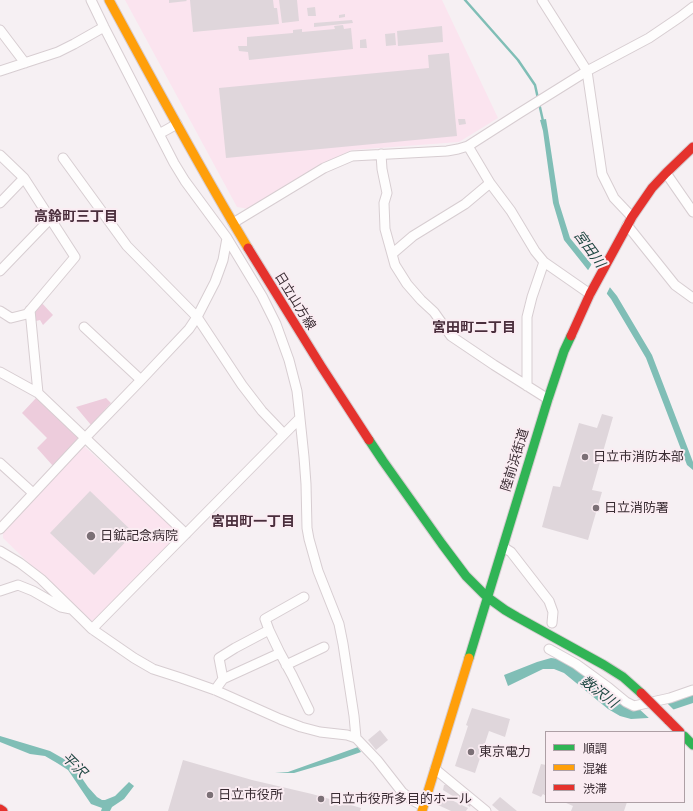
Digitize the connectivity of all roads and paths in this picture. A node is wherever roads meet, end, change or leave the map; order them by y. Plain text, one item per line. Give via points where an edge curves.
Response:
1 (91, 0) edge
2 (109, 0) edge
3 (542, 0) edge
4 (692, 0) edge
5 (693, 6) edge
6 (104, 27) junction
7 (0, 30) edge
8 (25, 63) junction
9 (0, 71) edge
10 (587, 71) junction
11 (177, 124) junction
12 (159, 134) junction
13 (468, 146) junction
14 (693, 147) edge
15 (381, 154) junction
16 (0, 155) edge
17 (63, 158) dead end
18 (666, 173) junction
19 (24, 178) junction
20 (490, 183) junction
21 (0, 203) edge
22 (693, 212) edge
23 (632, 217) junction
24 (51, 218) junction
25 (233, 223) junction
26 (627, 225) junction
27 (227, 238) junction
28 (392, 254) junction
29 (544, 262) junction
30 (0, 271) edge
31 (592, 292) junction
32 (693, 298) edge
33 (30, 310) junction
34 (0, 311) edge
35 (197, 317) junction
36 (84, 327) dead end
37 (0, 372) edge
38 (142, 380) junction
39 (527, 386) junction
40 (38, 393) junction
41 (548, 399) junction
42 (300, 418) junction
43 (284, 434) junction
44 (85, 438) junction
45 (0, 463) edge
46 (33, 493) junction
47 (0, 529) edge
48 (186, 534) junction
49 (503, 547) junction
50 (0, 551) edge
51 (0, 591) edge
52 (304, 597) dead end
53 (487, 597) junction
54 (72, 609) junction
55 (552, 623) dead end
56 (92, 629) junction
57 (269, 630) junction
58 (324, 647) dead end
59 (549, 649) dead end
60 (280, 653) junction
61 (286, 665) junction
62 (224, 679) junction
63 (215, 690) junction
64 (693, 690) edge
65 (309, 710) dead end
66 (679, 731) edge
67 (356, 738) junction
68 (435, 769) junction
69 (422, 808) edge
70 (0, 809) edge
71 (3, 811) edge
72 (486, 811) edge

1 - 6 street
2 - 11 main road, 日立山方線
3 - 10 street
4 - 5 street
5 - 10 street via 649,38
6 - 8 street via 58,52
6 - 12 street
7 - 8 street
8 - 9 street
10 - 13 street
10 - 23 street via 602,174 614,198
11 - 12 street
11 - 25 main road, 日立山方線
12 - 27 street via 185,181
13 - 15 street via 447,151
13 - 20 street
14 - 18 main road, 陸前浜街道
15 - 25 street via 352,156 324,168
15 - 28 street via 387,193 384,203 385,229
16 - 19 street
17 - 35 street via 127,246
18 - 22 street
18 - 23 main road, 陸前浜街道
19 - 21 street
19 - 24 street
20 - 28 street via 465,204 413,236
20 - 29 street via 511,211 534,252
23 - 26 main road, 陸前浜街道
24 - 30 street
24 - 33 street via 76,257
25 - 53 main road, 日立山方線 via 383,461 466,576
26 - 31 main road, 陸前浜街道
26 - 32 street via 675,285
27 - 35 street via 220,268
27 - 42 street via 276,324 293,374
28 - 39 street via 395,265 407,284 434,312 451,336
29 - 31 street
29 - 39 street via 527,317
31 - 41 main road, 陸前浜街道 via 564,351
33 - 34 street via 27,314 11,318
33 - 40 street
35 - 38 street
35 - 43 street via 242,385
36 - 38 street
37 - 40 street
38 - 44 street
39 - 41 street
40 - 44 street
41 - 49 main road, 陸前浜街道
42 - 43 street
42 - 67 street via 307,528 318,571 339,624
43 - 48 street
44 - 46 street
44 - 48 street
45 - 46 street
46 - 47 street
48 - 56 street
49 - 53 main road, 陸前浜街道
49 - 55 street via 511,552 549,601 553,612
50 - 54 street via 41,579
51 - 54 street via 18,585 61,607
52 - 57 street via 265,619
53 - 66 main road, 日立山方線, bridge via 517,618 623,677
53 - 68 main road, 陸前浜街道
54 - 56 street
56 - 63 street via 153,669
57 - 60 street
57 - 62 street via 219,658
58 - 61 street
59 - 64 street via 576,664 634,706
60 - 61 street
60 - 62 street
61 - 65 street
62 - 63 street
63 - 67 street via 280,720 320,732
67 - 69 street via 402,792
68 - 69 main road, 陸前浜街道
68 - 72 street
70 - 71 main road

